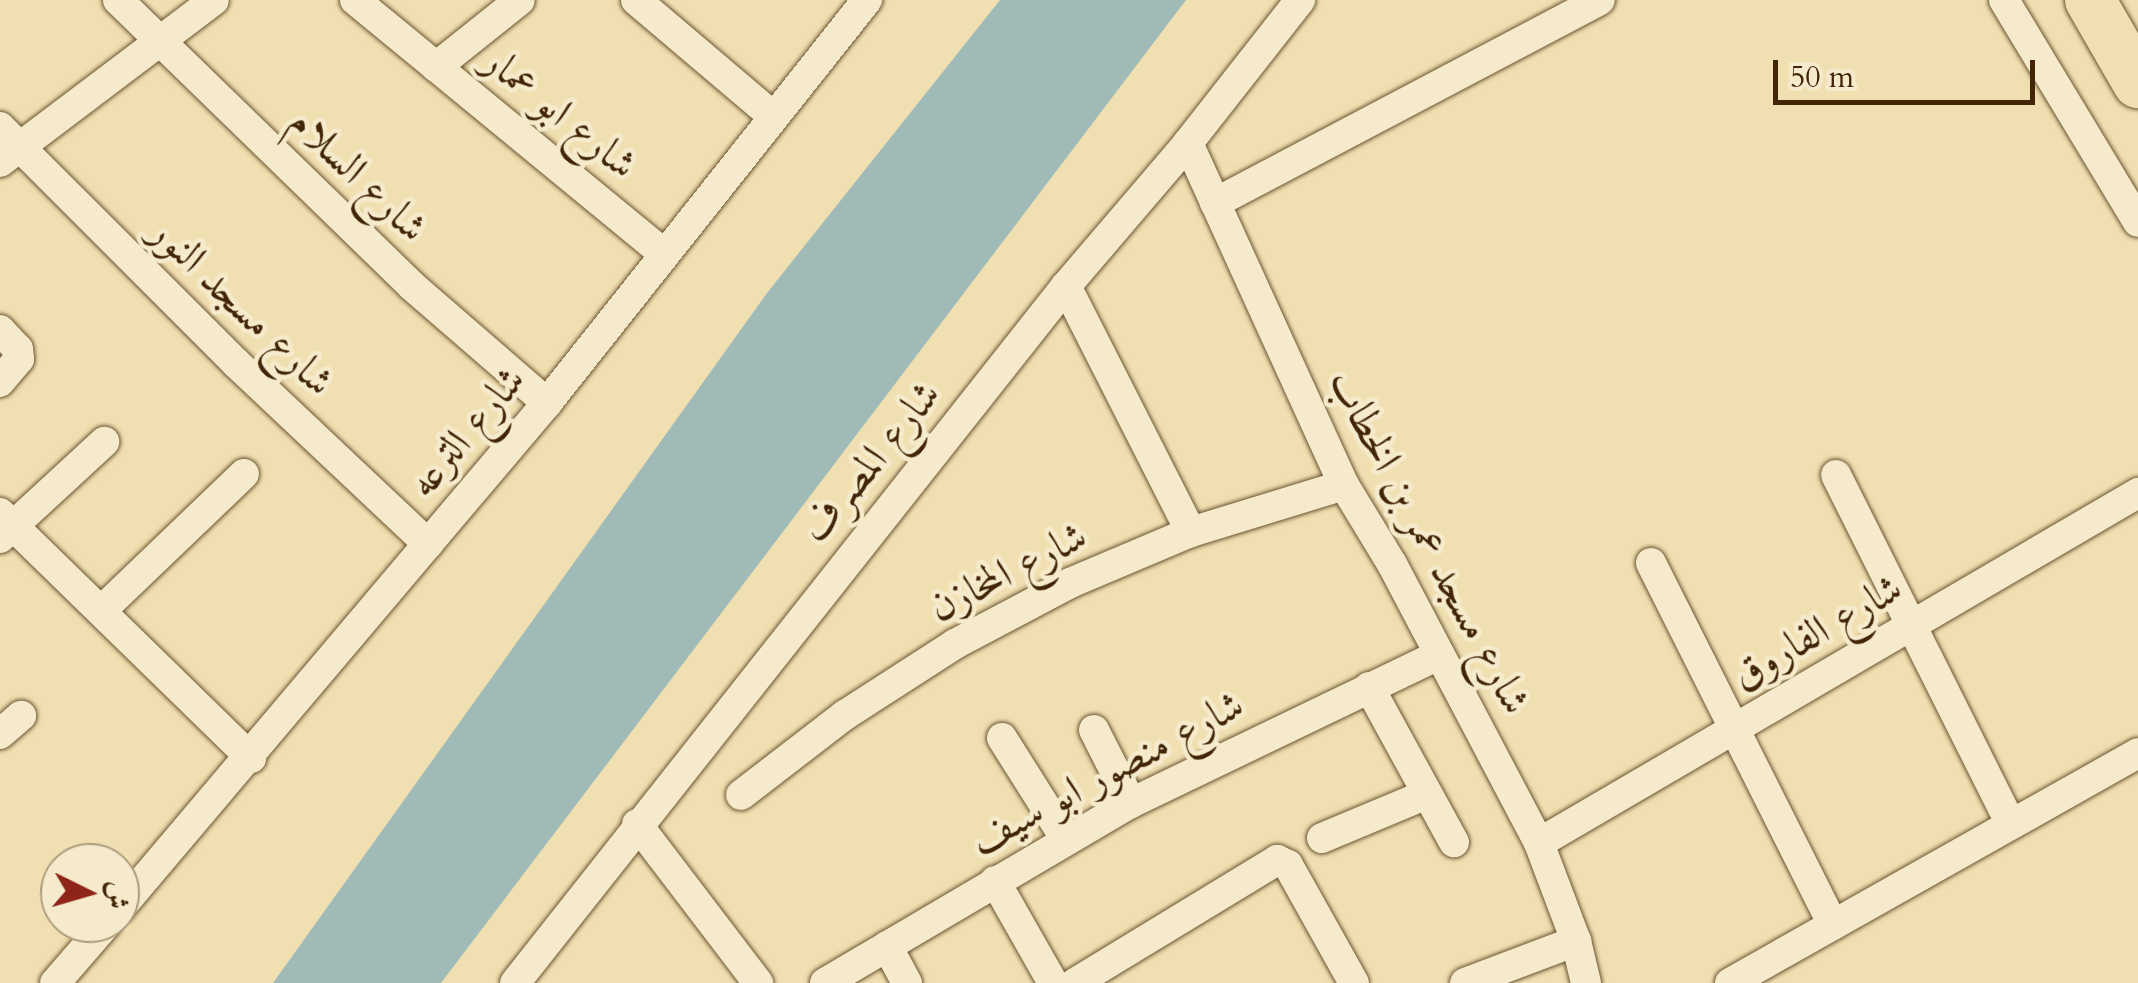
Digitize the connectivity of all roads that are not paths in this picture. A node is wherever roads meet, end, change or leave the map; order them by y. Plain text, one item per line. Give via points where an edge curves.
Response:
1 (118, 0) edge
2 (214, 0) edge
3 (355, 0) edge
4 (520, 0) edge
5 (636, 0) edge
6 (866, 0) edge
7 (1300, 0) edge
8 (1600, 0) edge
9 (2004, 0) edge
10 (2090, 0) edge
11 (160, 41) junction
12 (436, 67) junction
13 (2138, 83) edge
14 (774, 117) junction
15 (1188, 143) junction
16 (6, 145) edge
17 (1215, 202) junction
18 (2138, 222) edge
19 (664, 254) junction
20 (1066, 286) junction
21 (0, 330) edge
22 (9, 371) edge
23 (548, 403) junction
24 (104, 442) dead end
25 (244, 474) dead end
26 (1836, 475) dead end
27 (1344, 484) junction
28 (2138, 492) edge
29 (4, 525) edge
30 (1191, 532) junction
31 (428, 544) junction
32 (1651, 563) dead end
33 (101, 611) junction
34 (1911, 626) junction
35 (1440, 654) junction
36 (1369, 687) junction
37 (1734, 729) junction
38 (1094, 730) dead end
39 (1002, 738) dead end
40 (2138, 753) edge
41 (251, 758) junction
42 (1427, 794) junction
43 (741, 795) dead end
44 (1131, 803) junction
45 (637, 824) junction
46 (2011, 824) junction
47 (1066, 838) junction
48 (1322, 838) dead end
49 (1454, 842) dead end
50 (1539, 844) junction
51 (995, 881) junction
52 (140, 885) edge
53 (1833, 925) junction
54 (1576, 941) junction
55 (89, 943) edge
56 (886, 946) junction
57 (518, 982) edge
58 (54, 983) edge
59 (758, 983) edge
60 (824, 983) edge
61 (907, 983) edge
62 (1053, 983) edge
63 (1074, 983) edge
64 (1354, 983) edge
65 (1466, 983) edge
66 (1586, 983) edge
67 (1730, 983) edge

1 - 11 street, شارع السلام
2 - 11 street
3 - 12 street, شارع ابو عمار
4 - 12 street
5 - 14 street
6 - 14 street, شارع الترعه
7 - 15 street, شارع المصرف
8 - 17 street
9 - 18 street
10 - 13 highway
11 - 16 street
11 - 23 street, شارع السلام via 412,286
12 - 19 street, شارع ابو عمار
14 - 19 street, شارع الترعه
15 - 17 street, شارع مسجد عمر بن الخطاب
15 - 20 street, شارع المصرف
16 - 31 street, شارع مسجد النور
17 - 27 street, شارع مسجد عمر بن الخطاب
19 - 23 street, شارع الترعه
20 - 30 street
20 - 45 street, شارع المصرف
21 - 22 street via 18,349
23 - 31 street, شارع الترعه
24 - 29 street
25 - 33 street
26 - 34 street
27 - 30 street, شارع المخازن
27 - 35 street, شارع مسجد عمر بن الخطاب
28 - 34 street, شارع الفاروق
29 - 33 street
30 - 43 street, شارع المخازن via 1070,583 954,644 844,715
31 - 41 street, شارع الترعه
32 - 37 street
33 - 41 street
34 - 37 street, شارع الفاروق
34 - 46 street
35 - 36 street, شارع منصور ابو سيف
35 - 50 street, شارع مسجد عمر بن الخطاب
36 - 42 street
36 - 44 street, شارع منصور ابو سيف
37 - 50 street, شارع الفاروق
37 - 53 street
38 - 44 street
39 - 47 street
40 - 46 street
41 - 52 street, شارع الترعه
42 - 48 street
42 - 49 street
44 - 47 street, شارع منصور ابو سيف
45 - 57 street, شارع المصرف
45 - 59 street
46 - 53 street
47 - 51 street, شارع منصور ابو سيف
50 - 54 street, شارع مسجد عمر بن الخطاب
51 - 56 street, شارع منصور ابو سيف
51 - 62 street
53 - 67 street
54 - 65 street
54 - 66 street, شارع مسجد عمر بن الخطاب
55 - 58 street
56 - 60 street, شارع منصور ابو سيف
56 - 61 street
63 - 64 street via 1277,860 1288,865

